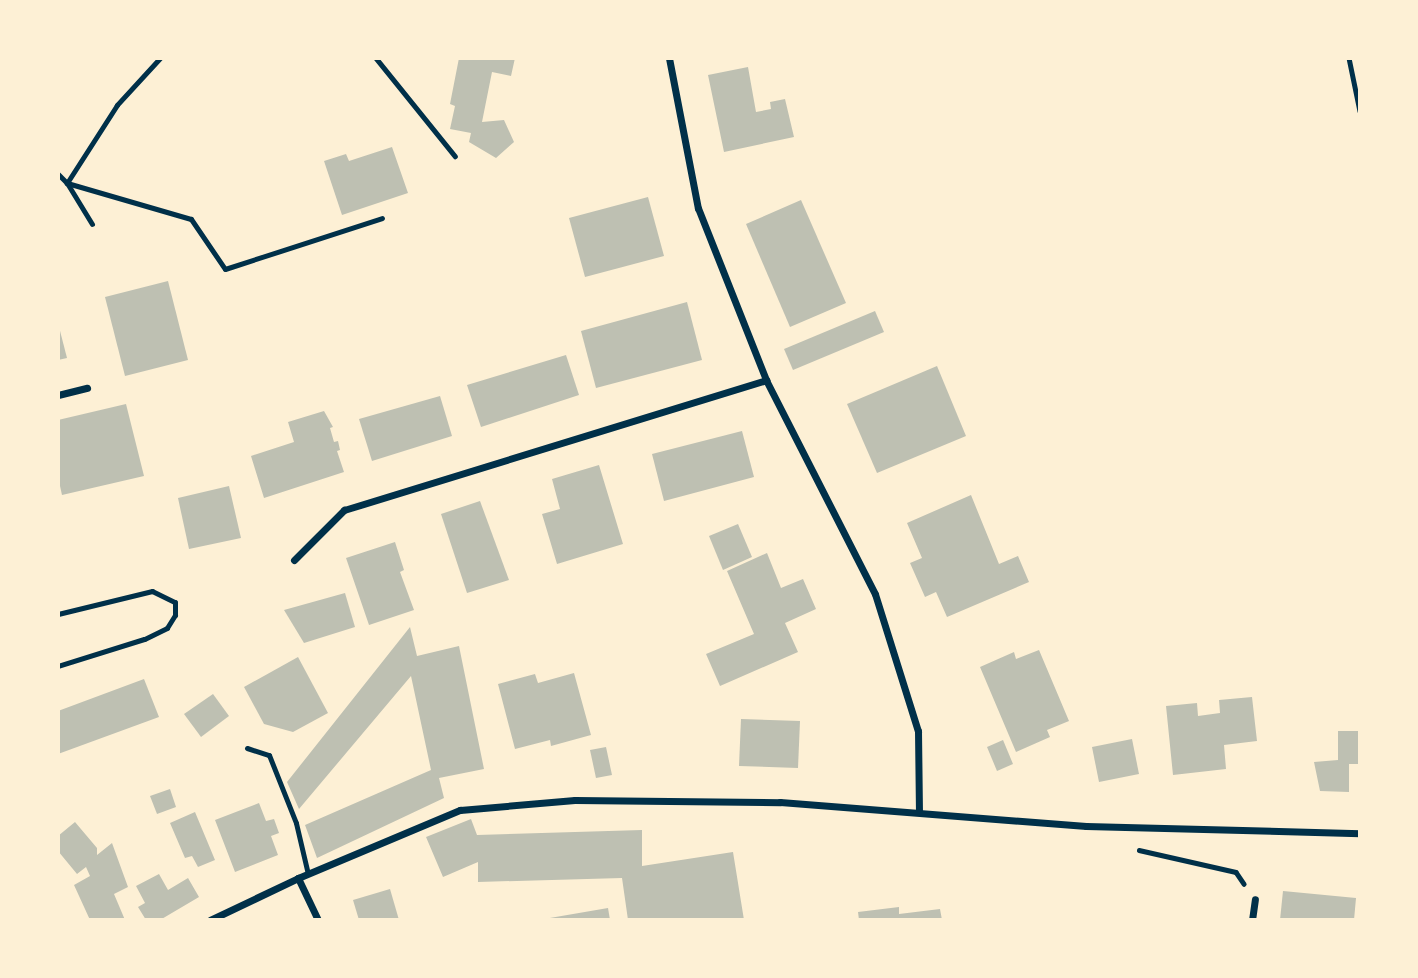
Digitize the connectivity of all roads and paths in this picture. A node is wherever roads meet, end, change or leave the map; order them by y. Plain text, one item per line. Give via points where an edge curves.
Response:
1 (160, 58) edge
2 (376, 58) edge
3 (669, 58) edge
4 (1349, 58) edge
5 (1360, 111) edge
6 (456, 156) dead end
7 (58, 174) edge
8 (67, 183) junction
9 (382, 218) dead end
10 (92, 224) dead end
11 (766, 380) junction
12 (87, 388) dead end
13 (58, 394) edge
14 (294, 560) dead end
15 (58, 614) edge
16 (58, 666) edge
17 (247, 748) dead end
18 (919, 811) junction
19 (1360, 833) edge
20 (1129, 848) dead end
21 (308, 874) junction
22 (298, 878) junction
23 (1255, 899) joint
24 (210, 920) edge
25 (318, 920) edge
26 (1252, 920) edge

1 - 8 lane via 117,105
2 - 6 path
3 - 11 street via 698,208
4 - 5 path
7 - 8 lane
8 - 9 lane via 191,219 225,269
8 - 10 lane
11 - 14 street via 344,510
11 - 18 street via 875,594 918,731
12 - 13 street
15 - 16 lane via 152,591 175,603 175,615 167,628
17 - 21 lane via 269,755 296,823
18 - 19 street via 1086,826
18 - 21 street via 780,802 575,800 460,810
20 - 23 path via 1236,872
21 - 22 street
22 - 24 street
22 - 25 street
23 - 26 street

